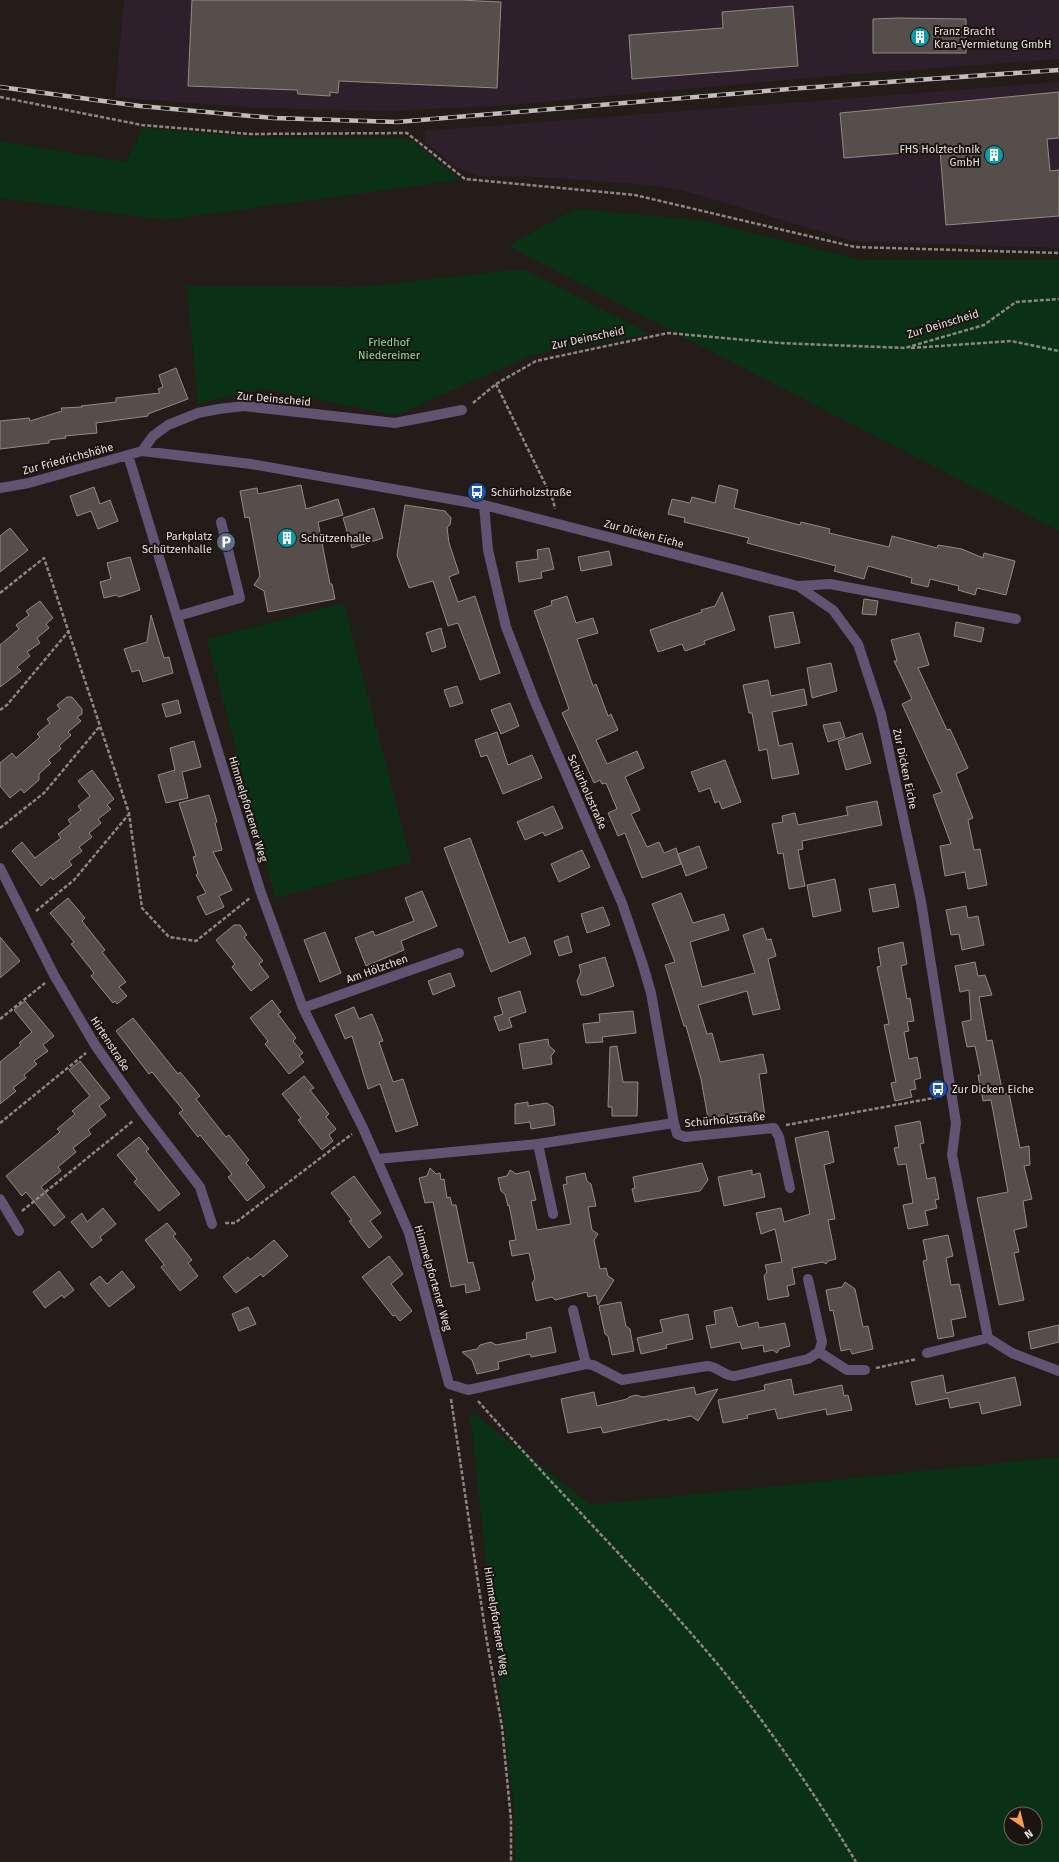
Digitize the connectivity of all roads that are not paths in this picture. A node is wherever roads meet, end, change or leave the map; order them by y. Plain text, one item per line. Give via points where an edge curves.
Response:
1 (462, 410) road end
2 (142, 451) junction
3 (128, 455) junction
4 (0, 488) edge
5 (484, 505) junction
6 (221, 522) dead end
7 (798, 586) junction
8 (178, 616) junction
9 (1016, 619) dead end
10 (0, 868) edge
11 (459, 953) dead end
12 (303, 1008) junction
13 (674, 1123) junction
14 (538, 1144) junction
15 (377, 1159) junction
16 (790, 1188) dead end
17 (0, 1199) edge
18 (553, 1214) dead end
19 (212, 1224) road end
20 (19, 1231) dead end
21 (808, 1279) dead end
22 (573, 1310) dead end
23 (988, 1338) junction
24 (819, 1352) junction
25 (927, 1353) road end
26 (586, 1364) junction
27 (865, 1370) road end
28 (1059, 1371) edge

1 - 2 street, Zur Deinscheid via 396,423 244,406 219,409 168,425 152,436
2 - 3 street, Zur Friedrichshöhe
2 - 5 street via 251,464
3 - 4 street, Zur Friedrichshöhe via 29,483
3 - 8 street, Himmelpfortener Weg
5 - 7 street, Zur Dicken Eiche
5 - 13 street, Schürholzstraße via 488,550 506,627 535,702 622,902 642,962 651,993
6 - 8 street via 240,598
7 - 9 street, Zur Dicken Eiche via 830,584
7 - 23 street, Zur Dicken Eiche via 833,610 858,644 881,714 920,901 956,1123 952,1155
8 - 12 street, Himmelpfortener Weg via 260,890
10 - 19 street, Hirtenstraße via 54,975 95,1045 200,1187
11 - 12 street, Am Hölzchen
12 - 15 street, Himmelpfortener Weg
13 - 14 street, Schürholzstraße
13 - 16 street, Schürholzstraße via 677,1134 685,1137 774,1128 779,1137
14 - 15 street
14 - 18 street
15 - 26 street, Himmelpfortener Weg via 412,1241 449,1384 468,1390
17 - 20 street
21 - 24 street via 822,1342
22 - 26 street
23 - 25 street
23 - 28 street via 1012,1353
24 - 26 street via 808,1359 732,1376 707,1366 622,1380
24 - 27 street via 847,1370

